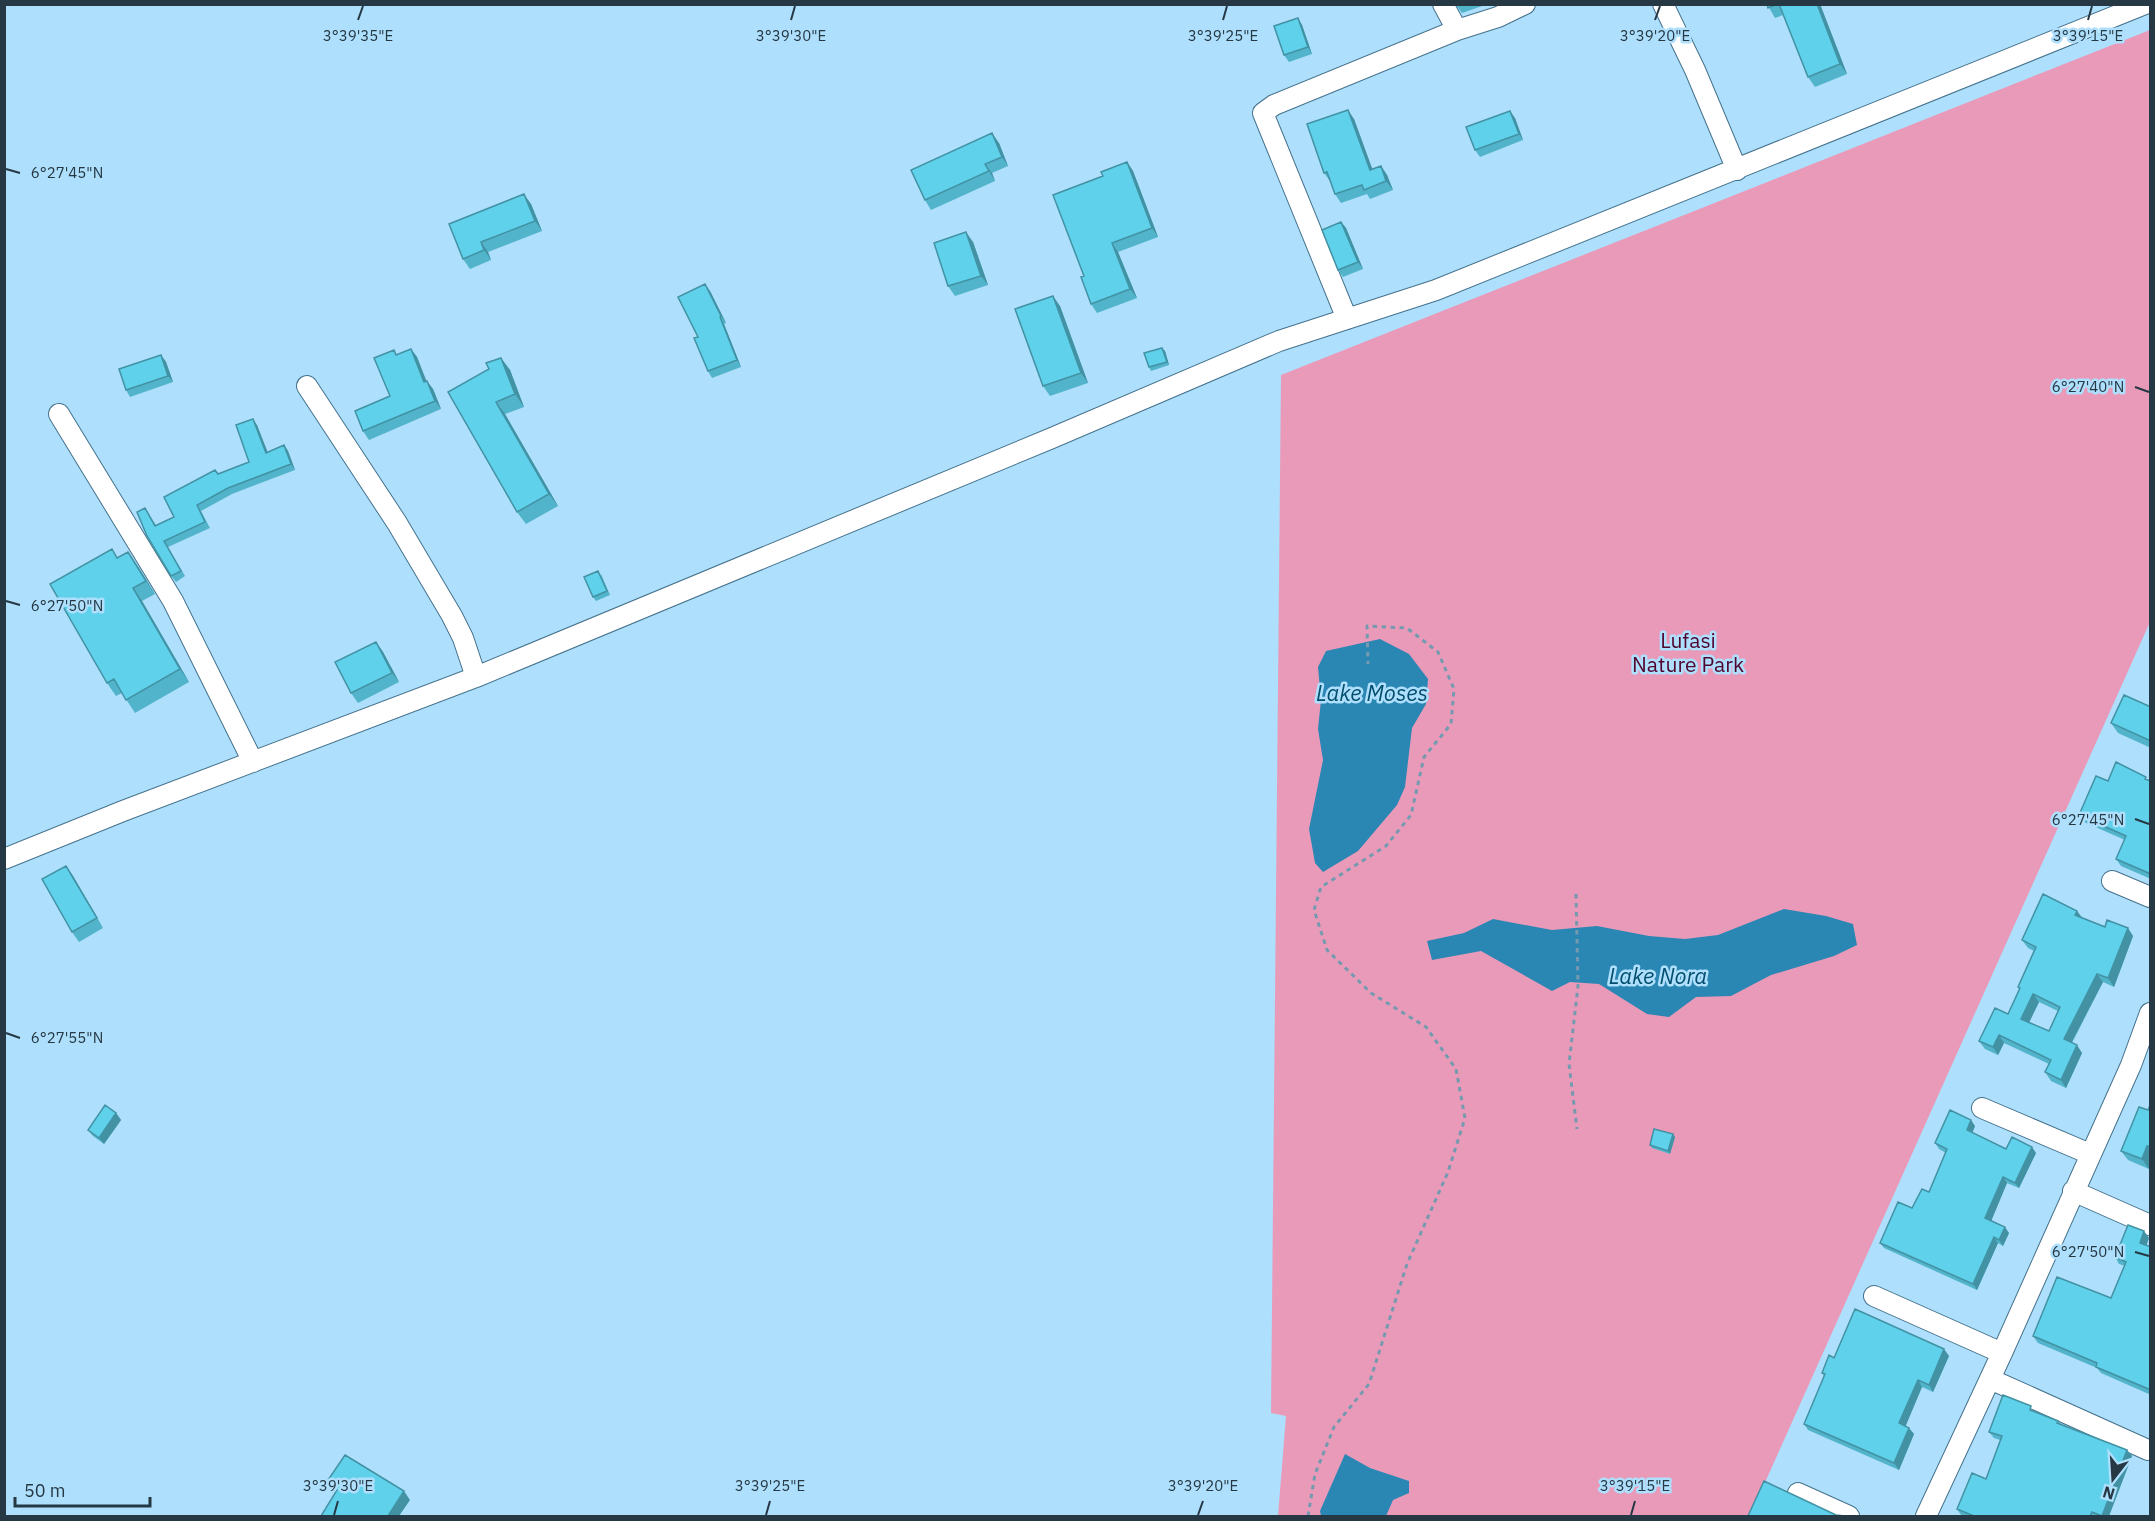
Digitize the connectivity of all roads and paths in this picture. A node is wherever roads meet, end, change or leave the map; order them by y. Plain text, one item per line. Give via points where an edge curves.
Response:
1 (1443, 4) edge
2 (1525, 4) edge
3 (1663, 4) edge
4 (2145, 4) edge
5 (1457, 30) junction
6 (1737, 170) junction
7 (1347, 319) junction
8 (307, 386) dead end
9 (59, 414) dead end
10 (1368, 664) dead end
11 (476, 677) junction
12 (253, 762) junction
13 (4, 859) edge
14 (2112, 881) dead end
15 (1576, 894) dead end
16 (2151, 897) edge
17 (2151, 1014) edge
18 (1982, 1108) dead end
19 (1577, 1129) dead end
20 (2090, 1154) junction
21 (2073, 1191) junction
22 (2151, 1225) edge
23 (1874, 1296) dead end
24 (2002, 1353) junction
25 (1990, 1379) junction
26 (2148, 1450) dead end
27 (1798, 1492) dead end
28 (1308, 1516) edge
29 (1850, 1516) edge
30 (1926, 1516) edge

1 - 5 street
2 - 5 street
3 - 6 street
4 - 6 street
5 - 7 street via 1274,105 1263,113
6 - 7 street via 1436,290
7 - 11 street via 1279,341
8 - 11 street via 397,523 452,616
9 - 12 street via 173,601
10 - 28 path via 1367,626 1407,628 1438,652 1455,689 1452,724 1424,757 1411,815 1386,846 1321,886 1314,910 1327,950 1371,993 1426,1027 1456,1069 1465,1118 1448,1172 1407,1264 1369,1384 1334,1427 1316,1474
11 - 12 street
12 - 13 street
14 - 16 street
15 - 19 path via 1578,986 1569,1064
17 - 20 street
18 - 20 street
20 - 21 street
21 - 22 street
21 - 24 street
23 - 24 street
24 - 25 street
25 - 26 street
25 - 30 street
27 - 29 street

